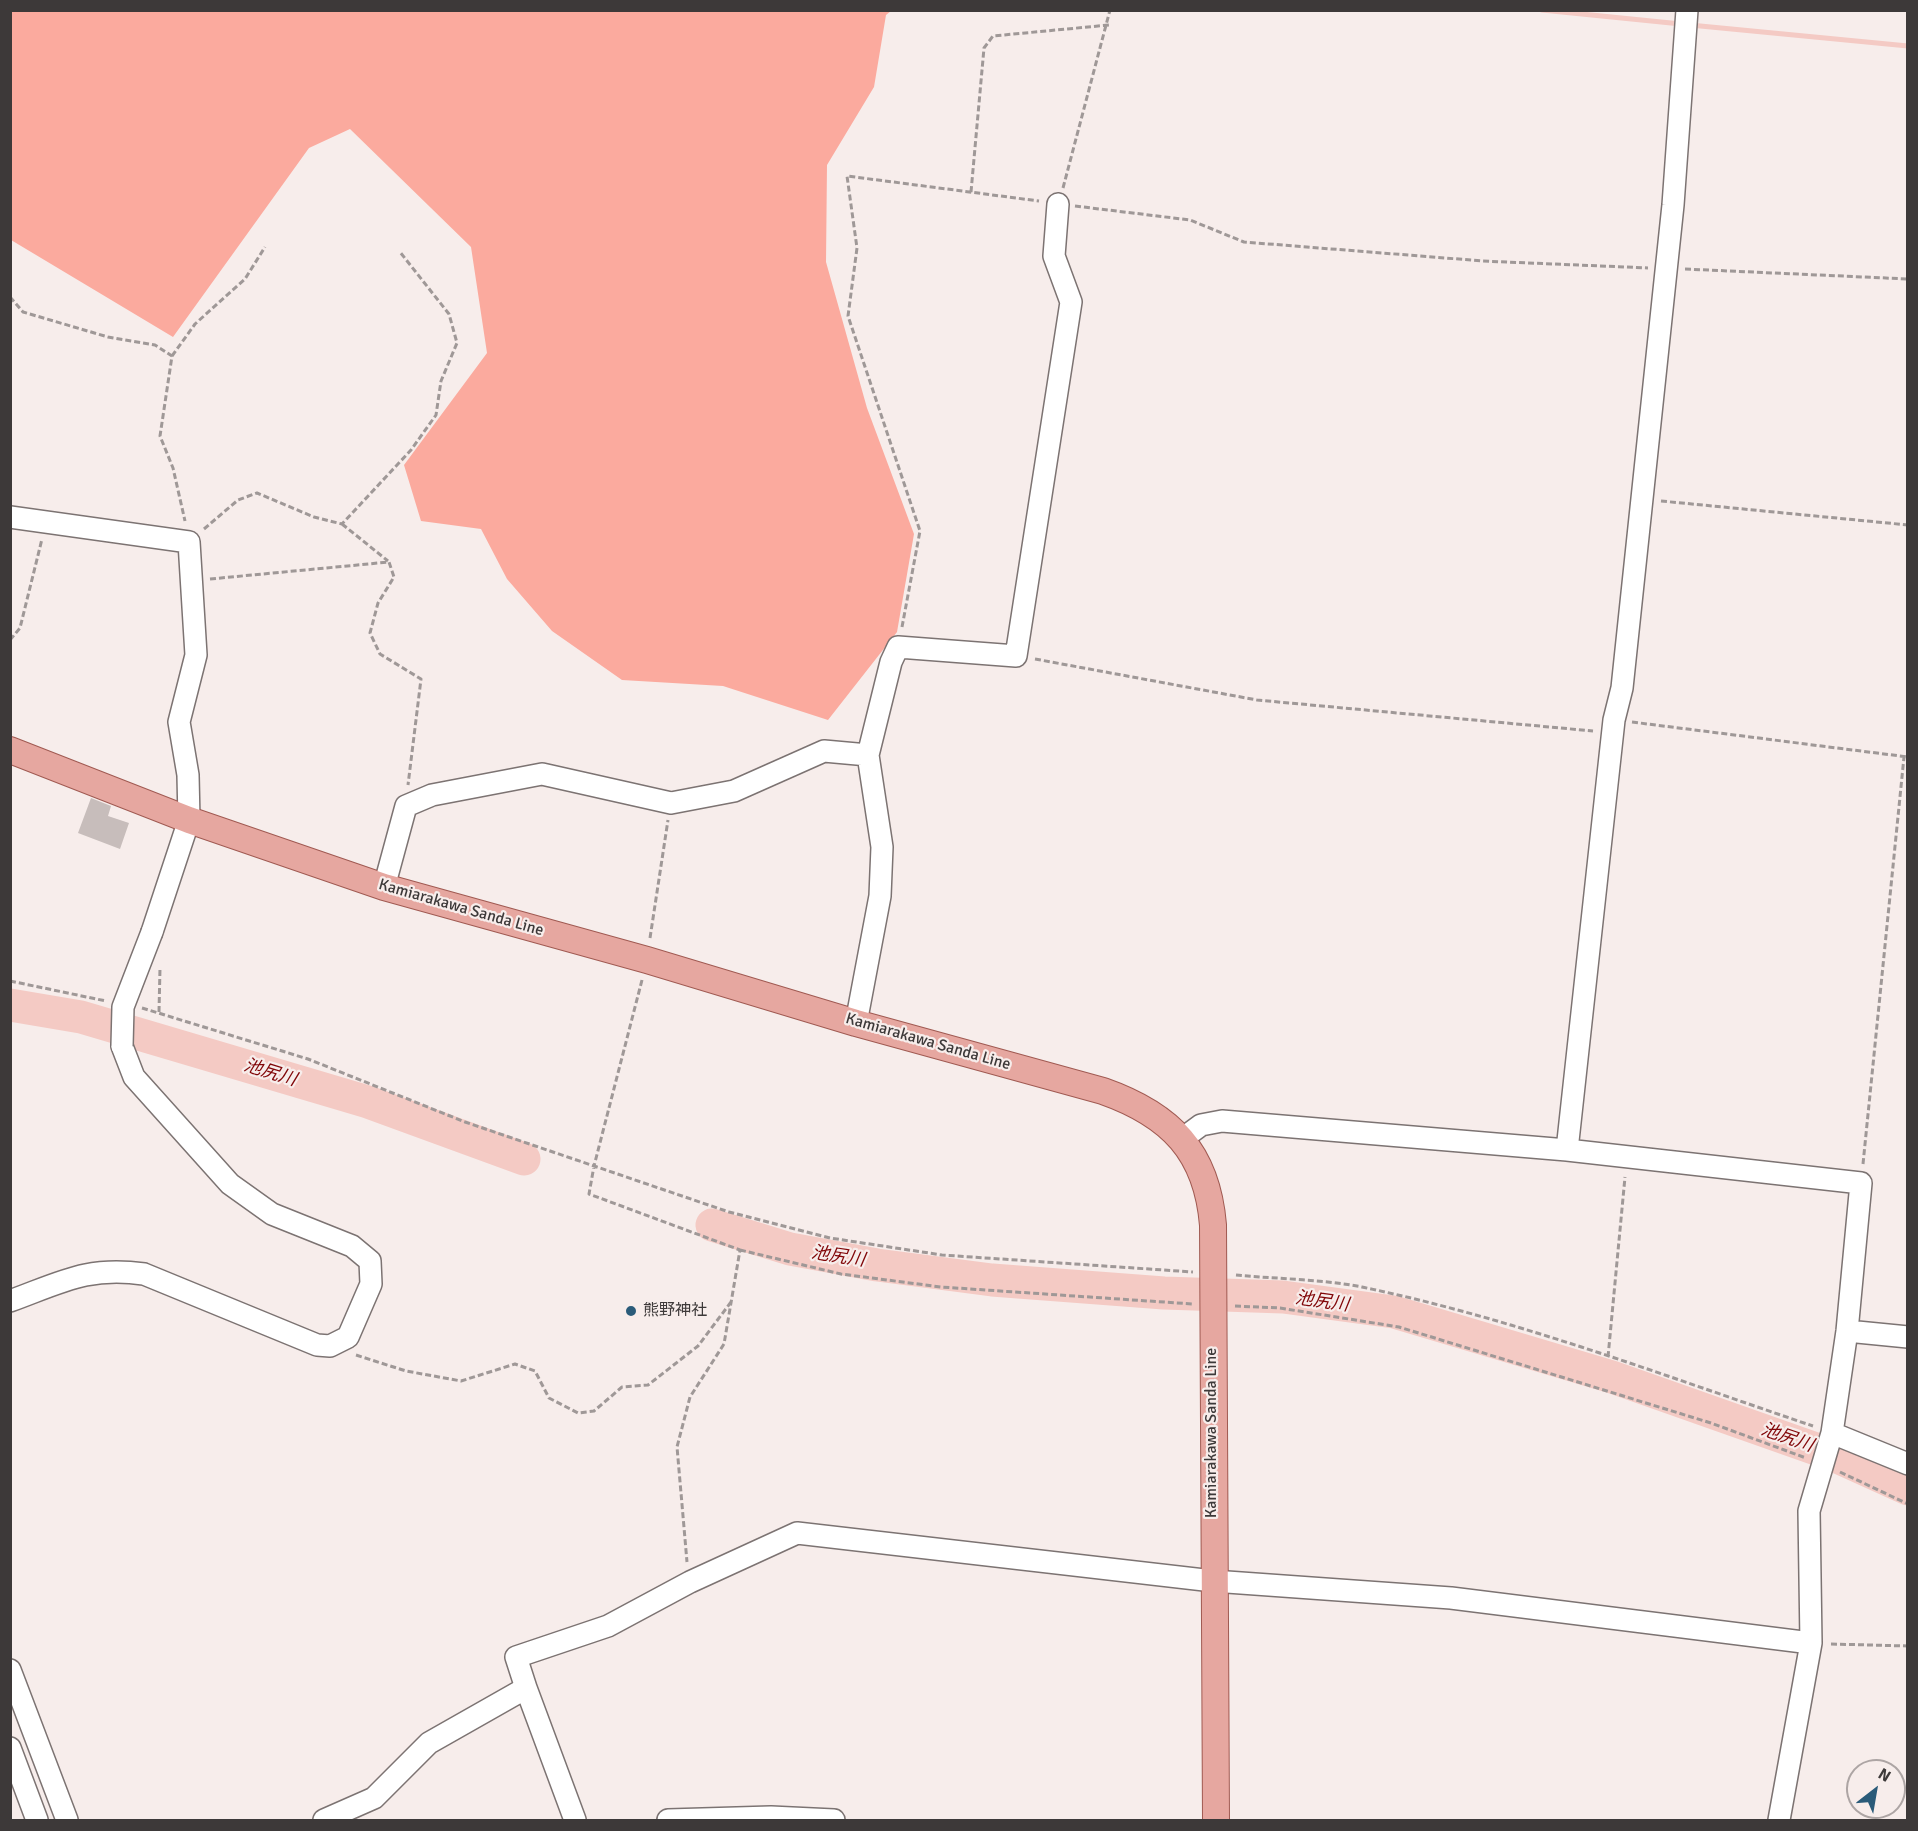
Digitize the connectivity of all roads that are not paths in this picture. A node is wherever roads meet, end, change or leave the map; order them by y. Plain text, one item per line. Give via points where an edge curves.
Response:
1 (1686, 20) edge
2 (1058, 204) road end
3 (10, 517) edge
4 (10, 750) edge
5 (868, 755) junction
6 (189, 820) junction
7 (384, 887) junction
8 (856, 1023) junction
9 (1182, 1139) junction
10 (1567, 1150) junction
11 (10, 1300) edge
12 (1846, 1331) junction
13 (1908, 1337) edge
14 (1832, 1433) junction
15 (1908, 1464) edge
16 (1213, 1581) junction
17 (1811, 1643) junction
18 (10, 1670) edge
19 (526, 1688) junction
20 (10, 1748) edge
21 (38, 1821) edge
22 (67, 1821) edge
23 (324, 1821) edge
24 (575, 1821) edge
25 (669, 1821) edge
26 (834, 1821) edge
27 (1216, 1821) edge
28 (1779, 1821) edge

1 - 10 street via 1666,268 1622,688 1614,720
2 - 5 street via 1054,256 1071,302 1016,656 898,647
3 - 6 street via 189,542 196,655 179,723 188,775
4 - 6 main road, Kamiarakawa Sanda Line
5 - 7 street via 824,751 734,791 671,803 542,774 432,795 406,806
5 - 8 street via 882,847 880,896
6 - 7 main road, Kamiarakawa Sanda Line
6 - 11 street, bridge via 123,1007 122,1046 134,1077 230,1184 272,1214 352,1246 370,1261 371,1284 348,1337 330,1346 316,1345 144,1274 126,1271 89,1272
7 - 8 main road, Kamiarakawa Sanda Line
8 - 9 main road, Kamiarakawa Sanda Line via 1134,1102
9 - 10 street via 1201,1125 1222,1121
9 - 16 main road, Kamiarakawa Sanda Line via 1200,1167 1210,1198
10 - 12 street via 1861,1183
12 - 13 street
12 - 14 street
14 - 15 street
14 - 17 street via 1809,1511
16 - 17 street via 1451,1598
16 - 19 street via 796,1533 690,1582 608,1626 516,1657
16 - 27 main road, Kamiarakawa Sanda Line via 1218,1720
17 - 28 street
18 - 22 street
19 - 23 street via 429,1743 374,1798
19 - 24 street
20 - 21 street
25 - 26 street via 771,1817

